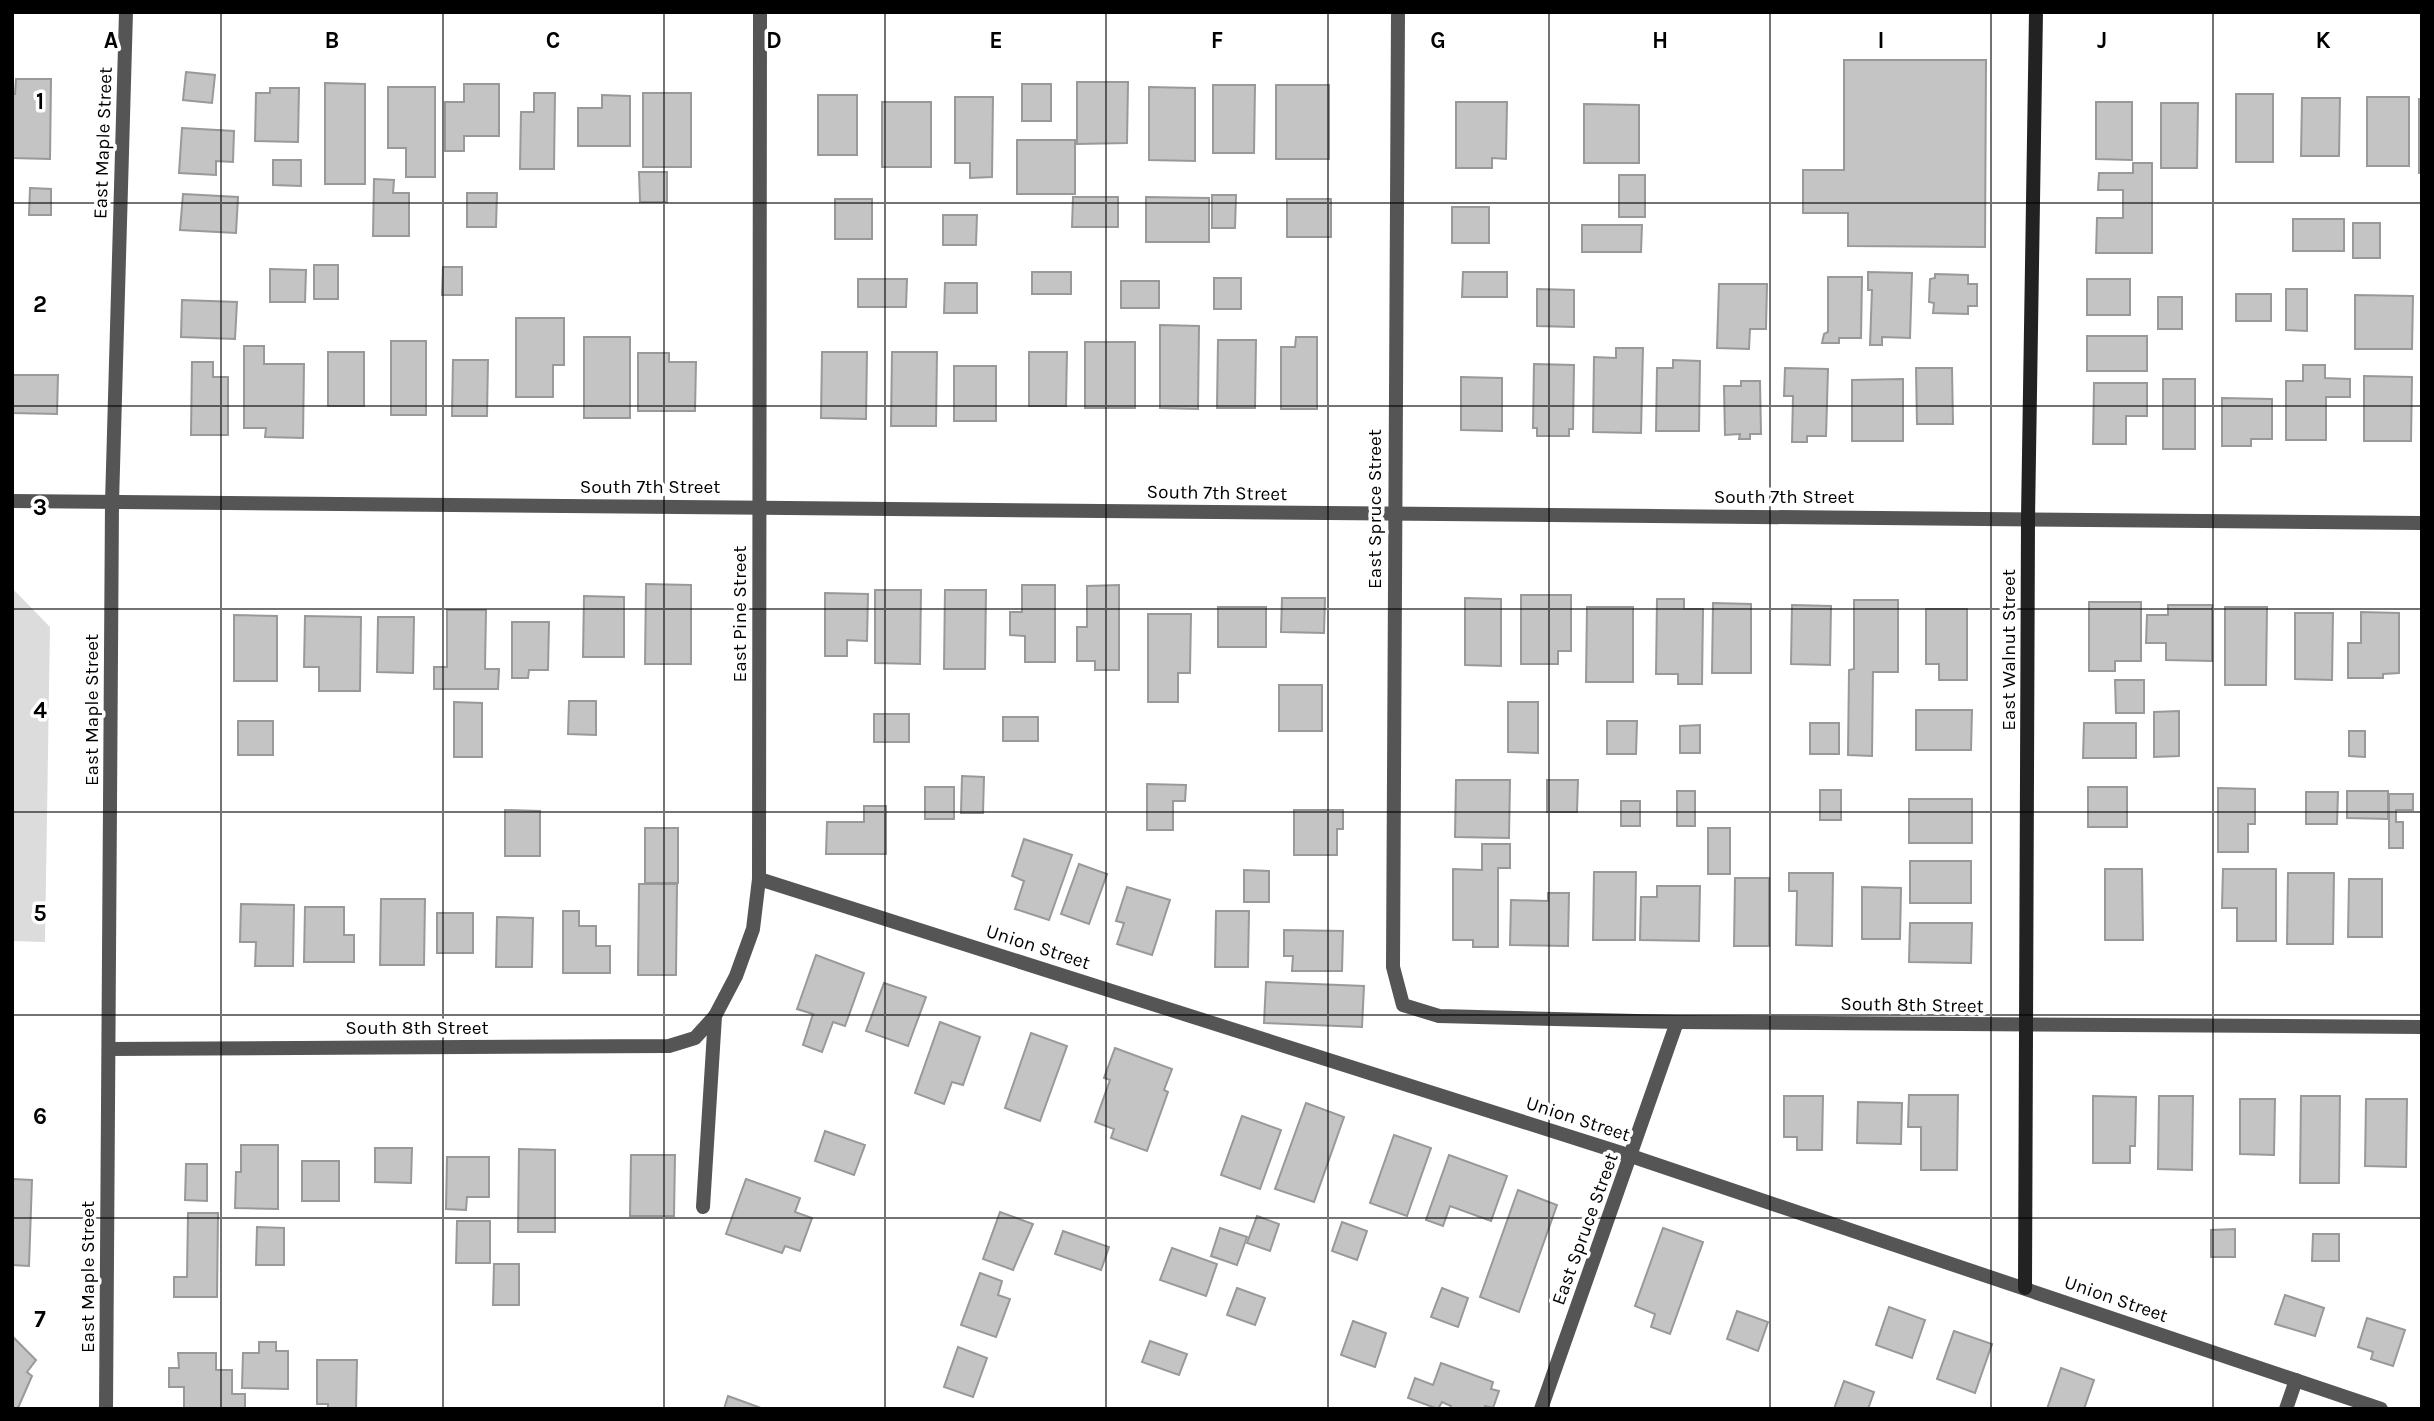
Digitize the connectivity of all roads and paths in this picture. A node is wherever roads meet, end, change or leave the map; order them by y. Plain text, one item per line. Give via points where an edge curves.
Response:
1 (126, 12) edge
2 (760, 12) edge
3 (1398, 12) edge
4 (2036, 12) edge
5 (12, 502) edge
6 (113, 503) junction
7 (760, 507) junction
8 (1394, 514) junction
9 (2028, 518) junction
10 (2422, 523) edge
11 (759, 879) junction
12 (1403, 1005) joint
13 (715, 1016) junction
14 (1677, 1022) junction
15 (2026, 1025) junction
16 (2422, 1027) edge
17 (109, 1049) junction
18 (1631, 1156) junction
19 (703, 1207) dead end
20 (2025, 1288) junction
21 (2296, 1380) junction
22 (106, 1409) edge
23 (1541, 1409) edge
24 (2286, 1409) edge
25 (2381, 1409) edge

1 - 6 street, East Maple Street
2 - 7 street, East Pine Street
3 - 8 street, East Spruce Street
4 - 9 street, East Walnut Street
5 - 6 street, South 7th Street
6 - 7 street, South 7th Street
6 - 17 street, East Maple Street
7 - 8 street, South 7th Street
7 - 11 street, East Pine Street
8 - 9 street, South 7th Street
8 - 12 street, East Spruce Street via 1393,967
9 - 10 street, South 7th Street
9 - 15 street, East Walnut Street
11 - 13 street, East Pine Street via 753,929
11 - 18 street, Union Street
12 - 14 street, South 8th Street via 1439,1016
13 - 17 street, South 8th Street via 695,1038 669,1046
13 - 19 street, East Pine Street
14 - 15 street, South 8th Street
14 - 18 street, East Spruce Street
15 - 16 street, South 8th Street
15 - 20 street, East Walnut Street
17 - 22 street, East Maple Street
18 - 20 street, Union Street
18 - 23 street, East Spruce Street
20 - 21 street, Union Street
21 - 24 street
21 - 25 street, Union Street

